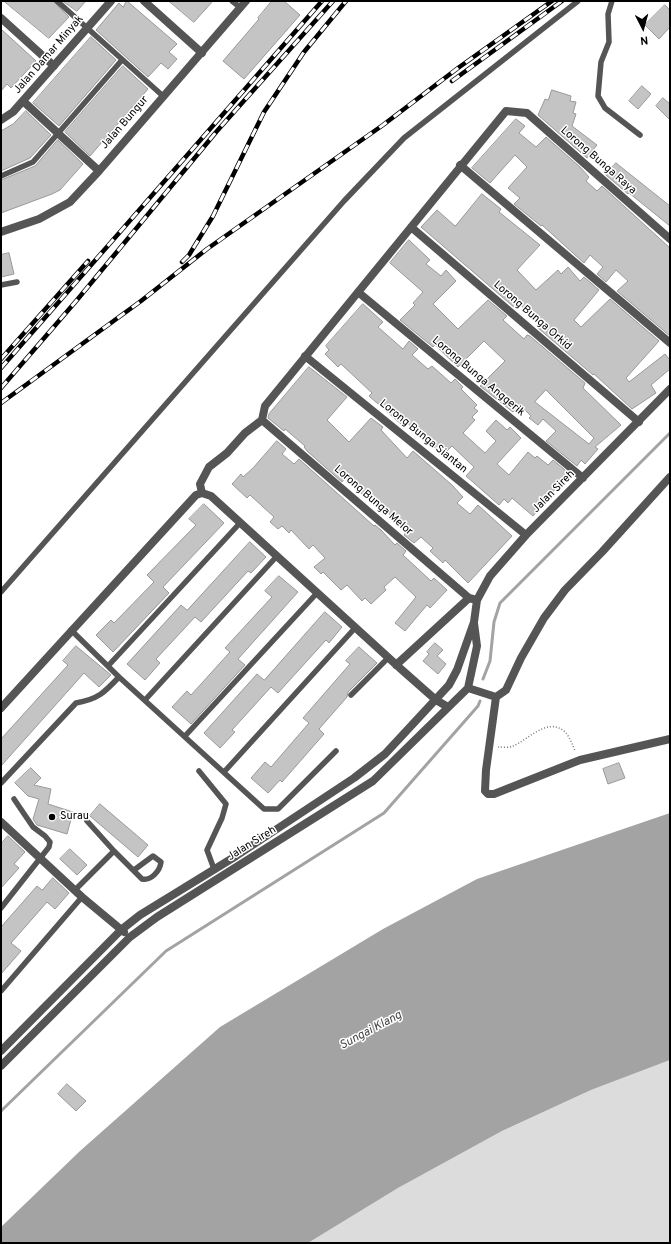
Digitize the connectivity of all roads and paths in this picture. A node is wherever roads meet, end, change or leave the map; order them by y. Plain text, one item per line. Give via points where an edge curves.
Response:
1 (56, 1) edge
2 (111, 1) edge
3 (144, 1) edge
4 (232, 1) edge
5 (246, 1) edge
6 (578, 1) edge
7 (612, 1) edge
8 (240, 8) junction
9 (1, 18) edge
10 (87, 28) junction
11 (202, 53) junction
12 (122, 60) junction
13 (54, 66) junction
14 (163, 96) junction
15 (23, 101) junction
16 (1, 120) edge
17 (59, 134) junction
18 (640, 135) dead end
19 (460, 165) junction
20 (99, 171) junction
21 (1, 176) edge
22 (411, 227) junction
23 (1, 232) edge
24 (670, 239) edge
25 (17, 282) dead end
26 (1, 285) edge
27 (358, 292) junction
28 (670, 343) edge
29 (305, 356) junction
30 (670, 389) edge
31 (262, 420) junction
32 (639, 422) junction
33 (670, 477) edge
34 (583, 478) junction
35 (202, 492) junction
36 (240, 523) junction
37 (526, 535) junction
38 (277, 556) junction
39 (1, 592) edge
40 (317, 592) junction
41 (473, 599) junction
42 (474, 622) junction
43 (356, 628) junction
44 (71, 630) junction
45 (388, 658) junction
46 (396, 665) junction
47 (108, 666) junction
48 (119, 677) junction
49 (468, 688) junction
50 (351, 694) dead end
51 (496, 697) junction
52 (145, 700) junction
53 (436, 700) junction
54 (448, 707) junction
55 (1, 708) edge
56 (185, 736) junction
57 (670, 739) edge
58 (490, 745) junction
59 (336, 751) dead end
60 (580, 760) junction
61 (199, 771) dead end
62 (224, 772) junction
63 (1, 783) edge
64 (14, 799) dead end
65 (87, 821) dead end
66 (1, 822) edge
67 (114, 851) junction
68 (42, 858) junction
69 (214, 869) junction
70 (134, 870) junction
71 (75, 890) junction
72 (82, 897) junction
73 (1, 908) edge
74 (121, 930) junction
75 (130, 937) junction
76 (1, 991) edge
77 (1, 1050) edge
78 (1, 1066) edge

1 - 10 lane
2 - 10 street, Jalan Damar Minyak
3 - 11 street
4 - 8 lane
5 - 8 street, Jalan Bungur
6 - 39 lane via 404,138 344,200
7 - 18 lane via 608,14 609,42 601,62 598,96 605,108
8 - 11 street, Jalan Bungur
9 - 13 street
10 - 12 lane
10 - 13 street, Jalan Damar Minyak
11 - 14 street, Jalan Bungur
12 - 14 lane
12 - 17 lane
13 - 15 street, Jalan Damar Minyak
14 - 20 street, Jalan Bungur
15 - 16 street, Jalan Damar Minyak
15 - 17 street
17 - 20 street
17 - 21 lane via 33,162
19 - 22 street
19 - 24 street, Lorong Bunga Raya via 506,111 527,113
19 - 28 street
20 - 23 street, Jalan Bungur via 70,202 39,219
22 - 27 street
22 - 32 street, Lorong Bunga Orkid
25 - 26 lane
27 - 29 street
27 - 34 street, Lorong Bunga Anggerik
29 - 31 street via 265,406
29 - 37 street, Lorong Bunga Siantan
30 - 32 street, Jalan Sireh
31 - 35 street via 209,467 200,484
31 - 41 street, Lorong Bunga Melor
32 - 34 street, Jalan Sireh
33 - 51 street via 565,590 544,618 506,690
34 - 37 street, Jalan Sireh
35 - 36 street via 211,496
35 - 44 street via 196,495
36 - 38 street
36 - 47 lane
37 - 41 street, Jalan Sireh
38 - 40 street
38 - 52 lane
40 - 43 street
40 - 56 lane
41 - 42 street, Jalan Sireh
41 - 46 street
42 - 49 street, Jalan Sireh via 477,646
42 - 53 street, Jalan Sireh via 457,670 449,685
43 - 45 street
43 - 62 lane
44 - 47 lane
44 - 55 street
45 - 46 street
45 - 50 lane
46 - 53 street
47 - 48 lane
48 - 52 lane
48 - 63 lane via 101,695 76,703
49 - 51 street
49 - 54 street, Jalan Sireh
51 - 58 street
52 - 56 lane
53 - 54 street
53 - 69 street, Jalan Sireh via 385,754 370,766
54 - 75 street, Jalan Sireh via 373,781 164,912
56 - 62 lane
57 - 60 street
58 - 60 path via 513,746 547,727 559,728 567,733
58 - 60 street via 485,791 488,794 494,794
59 - 62 lane via 278,809 264,809
61 - 69 lane via 226,804 207,850
64 - 68 lane via 33,827 50,842
65 - 67 lane
66 - 68 street
67 - 70 lane
67 - 71 lane
68 - 71 street
68 - 73 lane
69 - 74 street, Jalan Sireh via 140,915
70 - 70 lane via 142,879 149,879 159,870 161,862 153,856
71 - 72 street
72 - 74 street
72 - 76 lane
74 - 75 street
74 - 77 street, Jalan Sireh
75 - 78 street, Jalan Sireh

